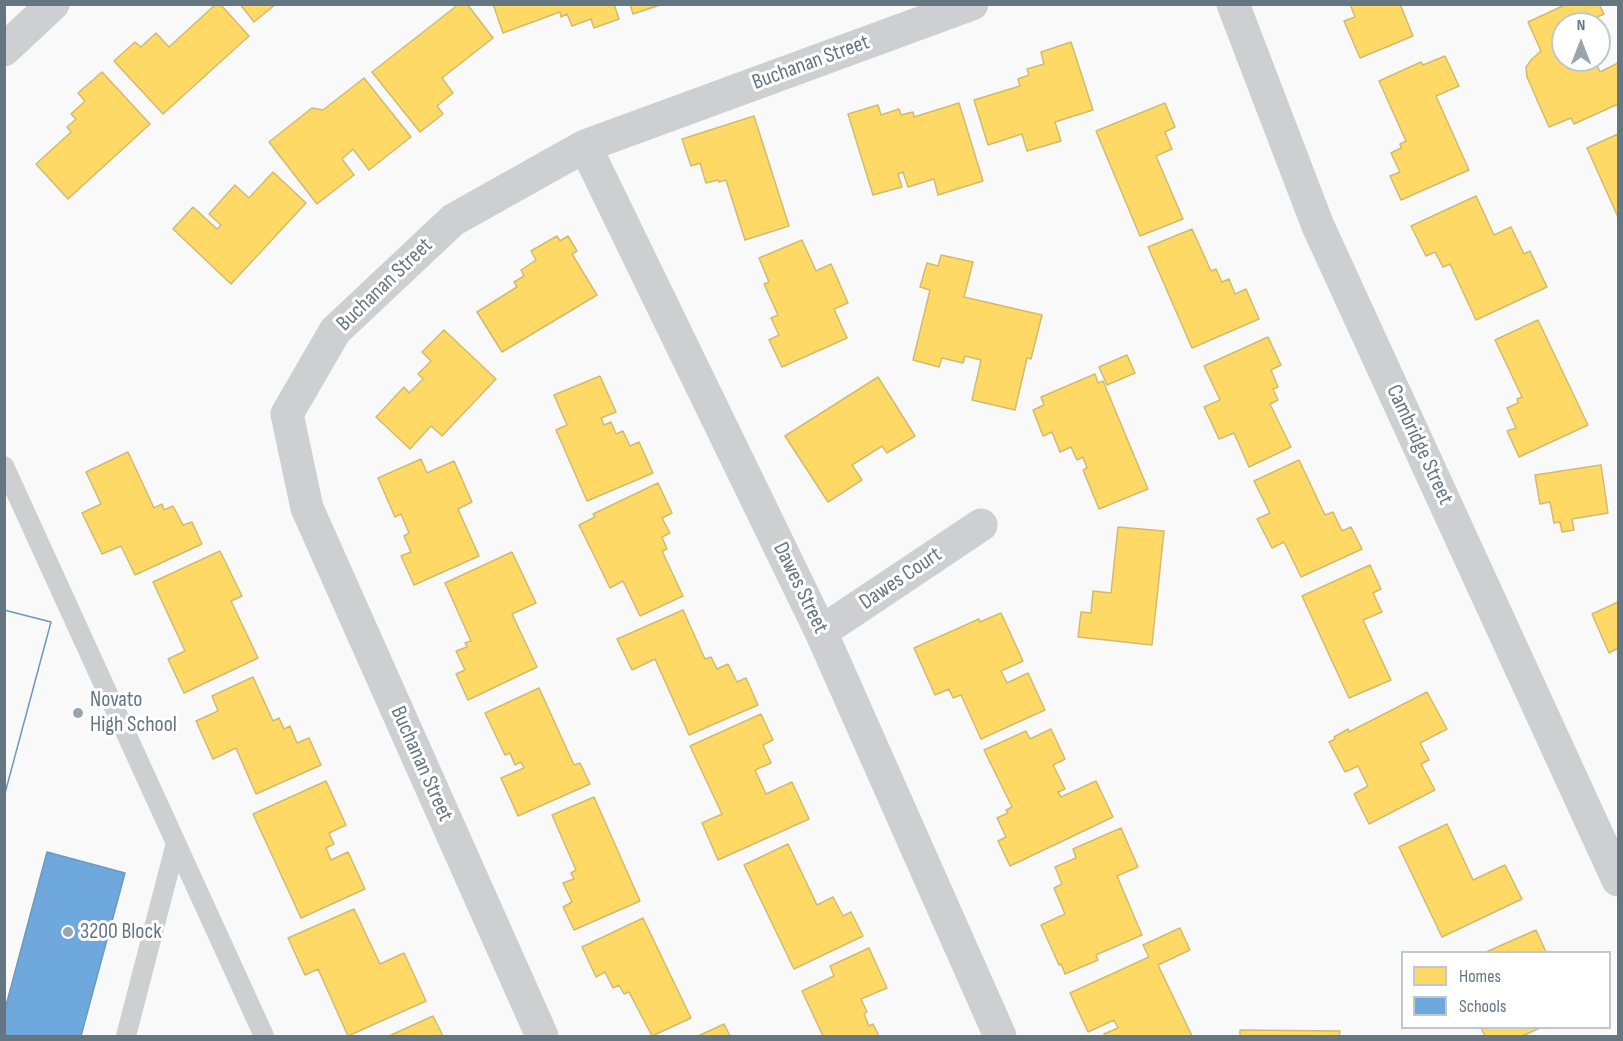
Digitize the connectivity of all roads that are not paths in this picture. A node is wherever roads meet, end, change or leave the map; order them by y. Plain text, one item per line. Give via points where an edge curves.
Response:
1 (53, 4) edge
2 (972, 4) edge
3 (1233, 4) edge
4 (4, 50) edge
5 (585, 146) junction
6 (4, 466) edge
7 (981, 525) dead end
8 (821, 632) junction
9 (176, 843) junction
10 (1618, 880) edge
11 (126, 1036) edge
12 (264, 1036) edge
13 (542, 1036) edge
14 (1000, 1036) edge

1 - 4 street
2 - 5 street, Buchanan Street
3 - 10 street, Cambridge Street via 1318,225
5 - 8 street, Dawes Street
5 - 13 street, Buchanan Street via 453,220 335,331 287,414 307,508
6 - 9 lane
7 - 8 street, Dawes Court
8 - 14 street, Dawes Street
9 - 11 lane
9 - 12 lane

